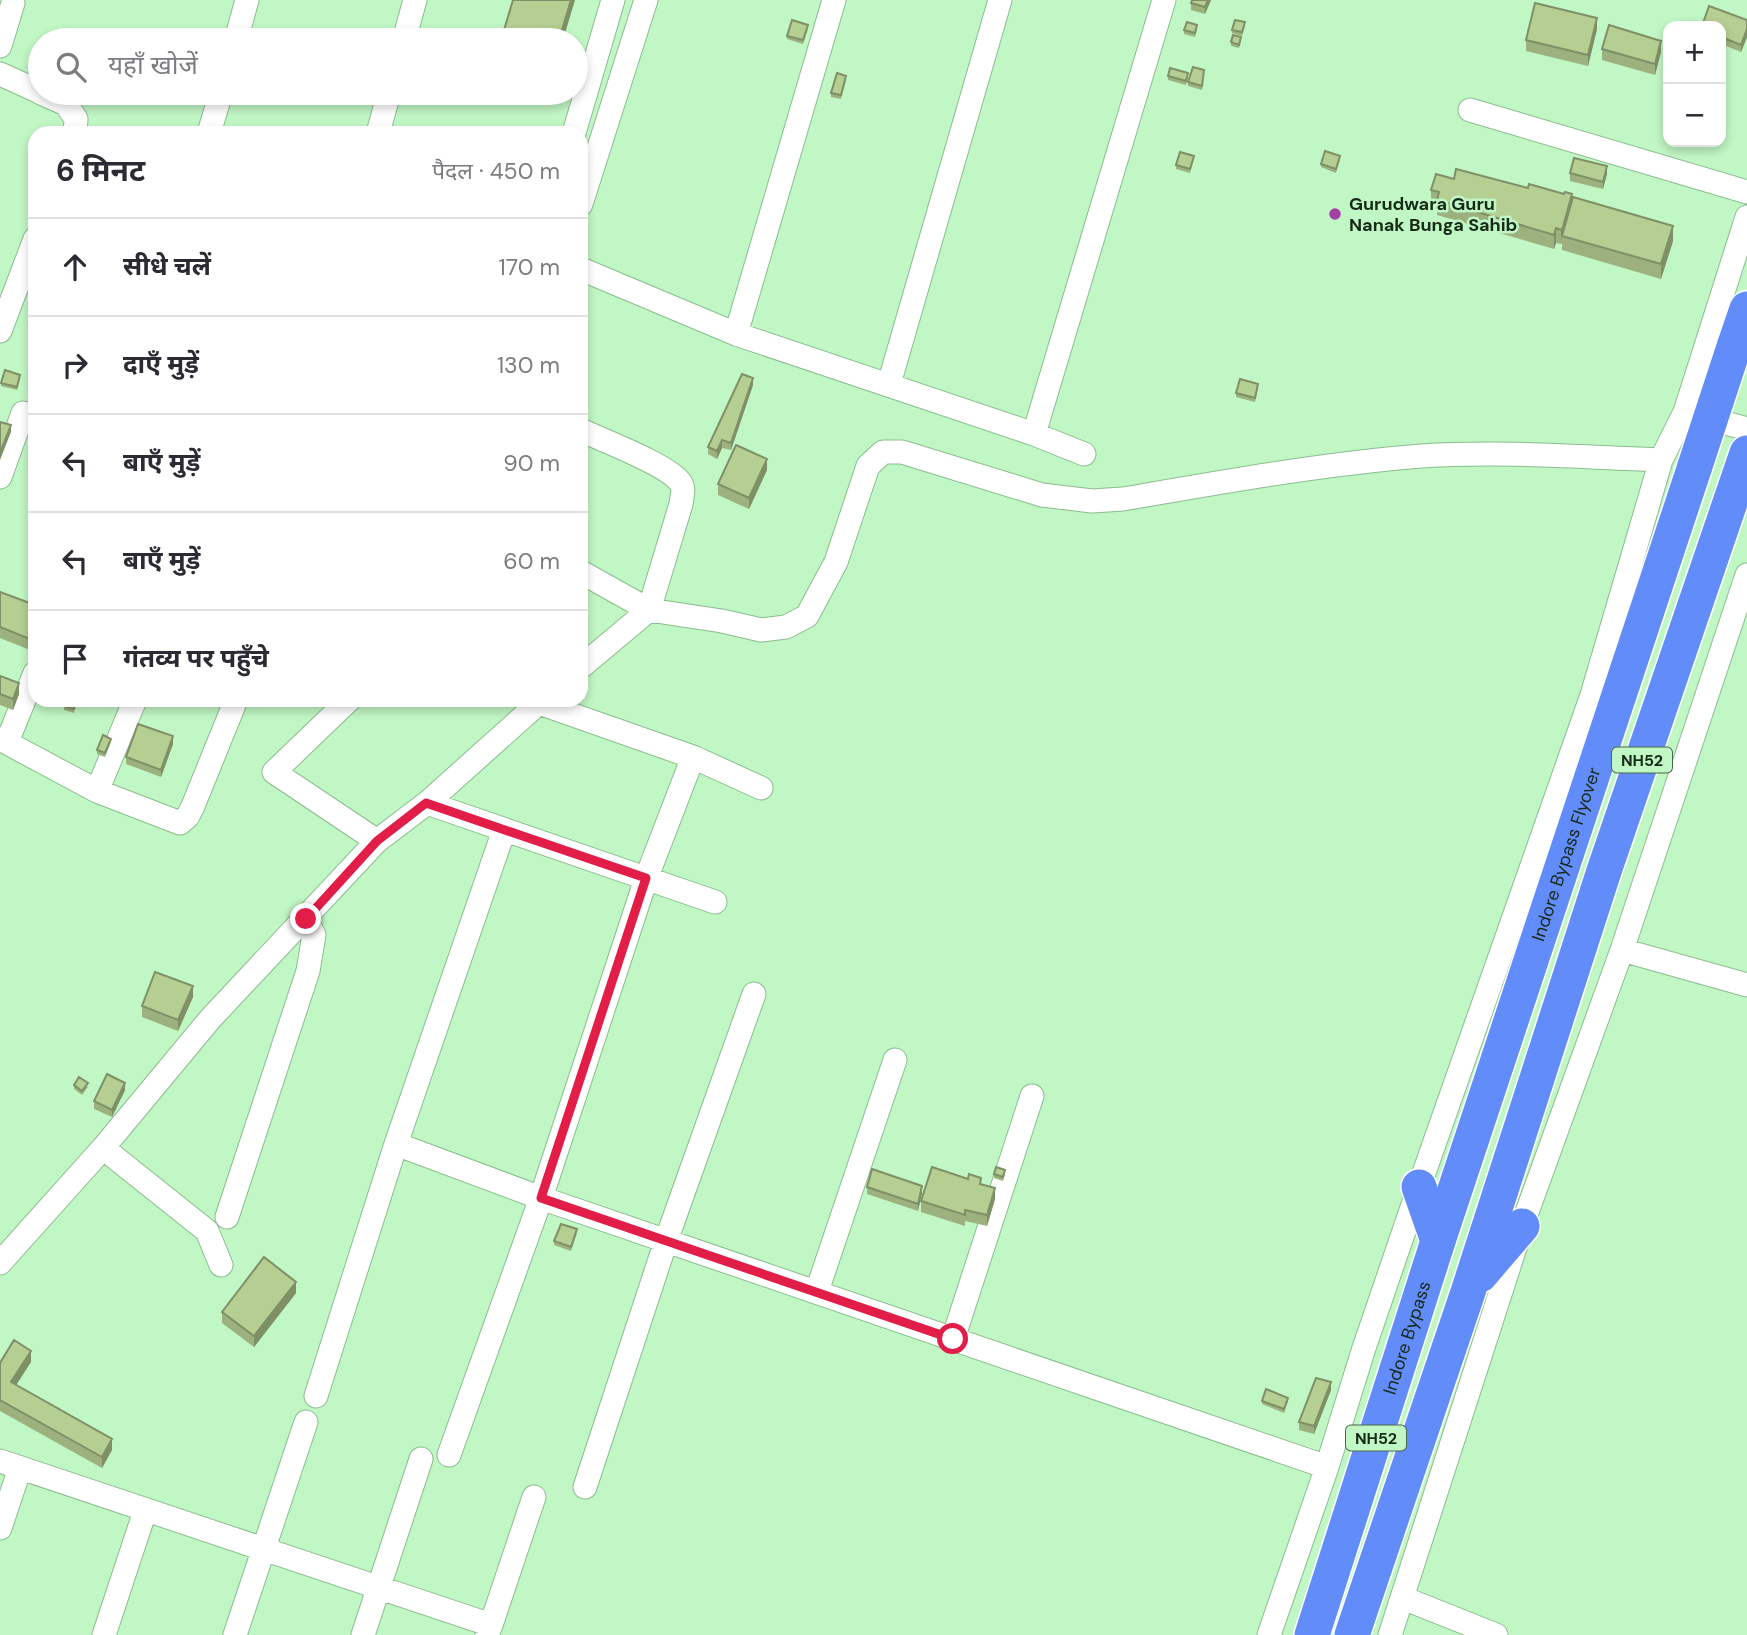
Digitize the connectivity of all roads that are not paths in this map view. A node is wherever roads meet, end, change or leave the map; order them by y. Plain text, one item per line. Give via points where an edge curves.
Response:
1 (247, 0) edge
2 (415, 0) edge
3 (613, 0) edge
4 (646, 0) edge
5 (834, 0) edge
6 (1000, 0) edge
7 (1164, 0) edge
8 (13, 3) dead end
9 (239, 28) edge
10 (407, 28) edge
11 (0, 46) edge
12 (0, 74) edge
13 (588, 85) edge
14 (28, 86) edge
15 (67, 105) edge
16 (217, 105) edge
17 (386, 105) edge
18 (582, 105) edge
19 (1470, 110) dead end
20 (76, 126) edge
21 (211, 126) edge
22 (380, 126) edge
23 (576, 126) edge
24 (588, 183) edge
25 (1747, 192) edge
26 (1747, 217) edge
27 (28, 257) edge
28 (588, 272) edge
29 (1747, 309) edge
30 (0, 331) edge
31 (736, 334) junction
32 (889, 384) junction
33 (1685, 412) junction
34 (23, 413) dead end
35 (1747, 429) edge
36 (588, 433) edge
37 (1034, 434) junction
38 (1084, 454) dead end
39 (1661, 460) junction
40 (1743, 466) edge
41 (0, 477) edge
42 (1747, 575) edge
43 (588, 576) edge
44 (649, 610) junction
45 (588, 661) edge
46 (28, 688) edge
47 (132, 707) edge
48 (233, 707) edge
49 (342, 707) edge
50 (534, 707) edge
51 (557, 707) edge
52 (4, 740) edge
53 (693, 757) junction
54 (761, 788) dead end
55 (97, 791) junction
56 (426, 803) junction
57 (504, 830) junction
58 (377, 841) junction
59 (646, 878) junction
60 (715, 902) dead end
61 (306, 919) junction
62 (1622, 950) junction
63 (1747, 985) edge
64 (754, 994) dead end
65 (895, 1060) dead end
66 (1032, 1096) dead end
67 (396, 1144) junction
68 (103, 1148) junction
69 (1419, 1187) junction
70 (541, 1198) junction
71 (227, 1217) dead end
72 (1522, 1226) junction
73 (666, 1241) junction
74 (1438, 1241) junction
75 (0, 1263) edge
76 (221, 1265) dead end
77 (1469, 1289) junction
78 (817, 1291) junction
79 (953, 1339) junction
80 (316, 1396) dead end
81 (306, 1422) dead end
82 (449, 1455) dead end
83 (421, 1460) dead end
84 (10, 1465) edge
85 (1327, 1467) junction
86 (584, 1487) dead end
87 (534, 1497) dead end
88 (145, 1511) junction
89 (0, 1528) edge
90 (264, 1550) junction
91 (379, 1589) junction
92 (1403, 1598) junction
93 (489, 1630) edge
94 (104, 1635) edge
95 (235, 1635) edge
96 (363, 1635) edge
97 (1269, 1635) edge
98 (1312, 1635) edge
99 (1352, 1635) edge
100 (1390, 1635) edge
101 (1496, 1635) edge

1 - 9 street
2 - 10 street
3 - 13 street
4 - 24 street
5 - 31 street
6 - 32 street
7 - 37 street
8 - 11 street
12 - 14 street
15 - 20 street
16 - 21 street
17 - 22 street
18 - 23 street
19 - 25 street
26 - 33 street
27 - 30 street
28 - 31 street
29 - 74 highway, Indore Bypass Flyover / NH52, bridge
31 - 32 street
32 - 37 street
33 - 35 street
33 - 39 street
34 - 41 street
36 - 44 street via 667,471 681,483 681,504
37 - 38 street
39 - 44 street via 1497,453 1423,456 1311,467 1092,501 1042,495 902,452 883,453 868,466 836,562 807,616 761,630
39 - 69 street via 1592,695
40 - 77 highway, NH52 via 1604,871
42 - 62 street
43 - 44 street
44 - 45 street
46 - 52 street
47 - 55 street
48 - 55 street via 194,806 180,823
49 - 58 street via 274,772
50 - 56 street
51 - 53 street
52 - 55 street
53 - 54 street
53 - 59 street
56 - 57 street
56 - 58 street
57 - 59 street
57 - 67 street
58 - 61 street
59 - 60 street
59 - 70 street
61 - 68 street via 211,1018
61 - 71 street via 314,935 308,971
62 - 63 street
62 - 72 street
64 - 73 street
65 - 78 street
66 - 79 street
67 - 70 street
67 - 80 street
68 - 75 street
68 - 76 street via 207,1231
69 - 74 highway
69 - 85 street
70 - 73 street
70 - 82 street
72 - 77 highway
72 - 92 street
73 - 78 street
73 - 86 street
74 - 98 highway, Indore Bypass / NH52
77 - 99 highway, NH52
78 - 79 street
79 - 85 street
81 - 90 street
83 - 91 street
84 - 88 street
84 - 89 street
85 - 97 street
87 - 93 street
88 - 90 street
88 - 94 street
90 - 91 street
90 - 95 street
91 - 93 street
91 - 96 street
92 - 100 street
92 - 101 street

